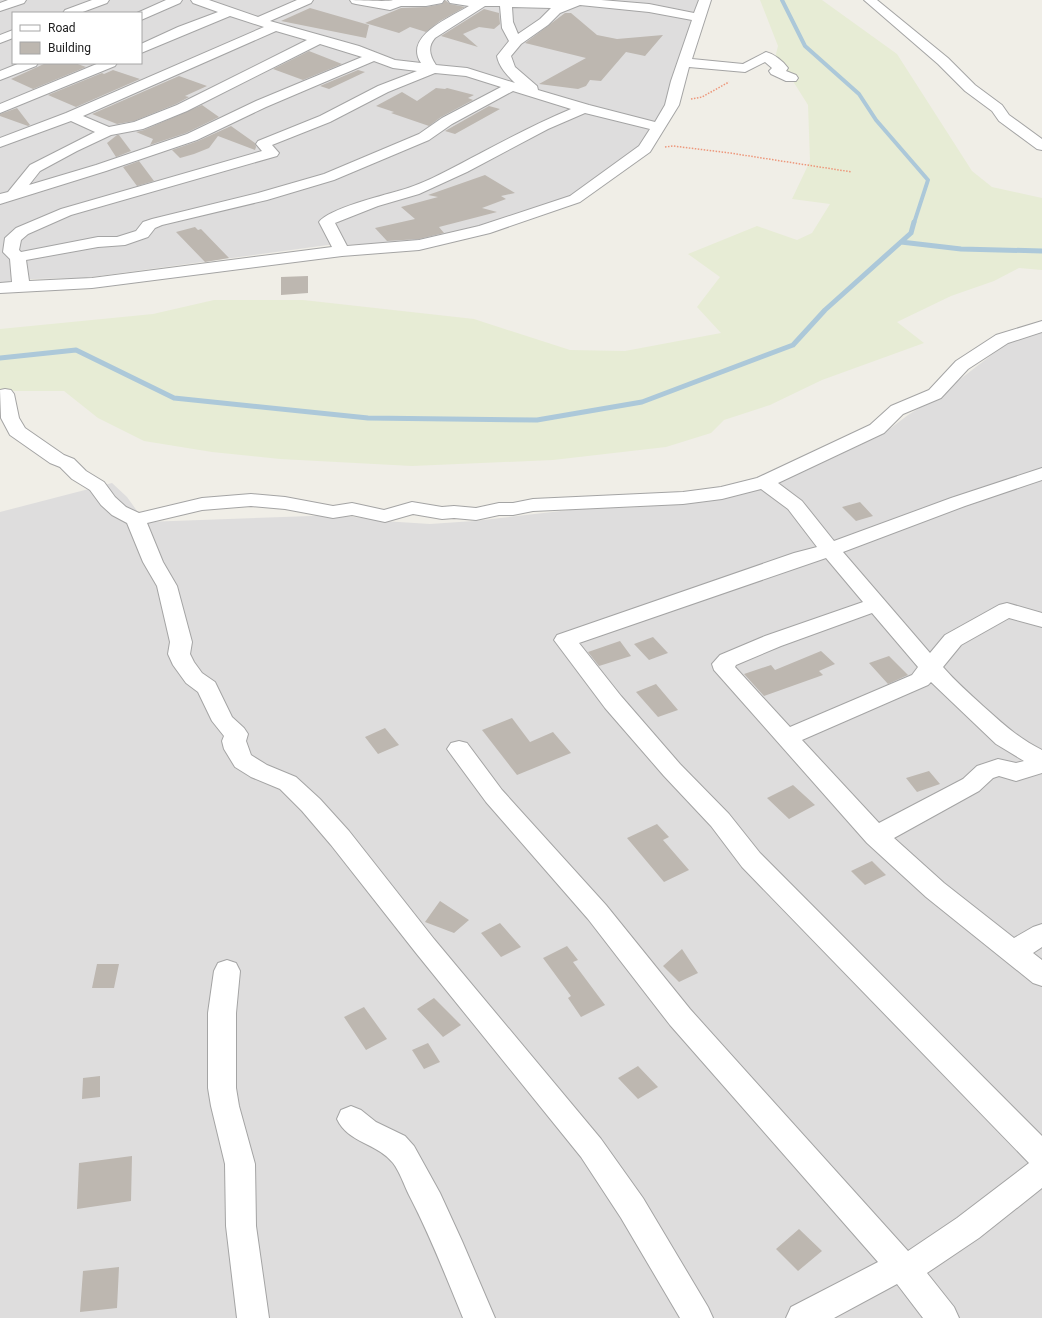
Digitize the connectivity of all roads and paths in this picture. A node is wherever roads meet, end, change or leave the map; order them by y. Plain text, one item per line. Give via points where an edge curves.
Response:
1 (20, 0) edge
2 (103, 0) edge
3 (176, 0) edge
4 (307, 0) edge
5 (356, 0) edge
6 (438, 0) edge
7 (454, 0) edge
8 (705, 0) edge
9 (870, 0) edge
10 (204, 1) edge
11 (400, 1) edge
12 (484, 1) edge
13 (506, 2) edge
14 (581, 2) edge
15 (0, 7) edge
16 (230, 11) junction
17 (72, 12) edge
18 (142, 16) edge
19 (699, 18) junction
20 (259, 21) junction
21 (275, 27) junction
22 (12, 34) edge
23 (0, 39) edge
24 (319, 39) junction
25 (516, 41) junction
26 (142, 49) edge
27 (373, 57) junction
28 (685, 62) junction
29 (29, 64) edge
30 (108, 64) edge
31 (432, 68) junction
32 (745, 68) junction
33 (0, 76) edge
34 (791, 78) dead end
35 (512, 86) junction
36 (538, 94) junction
37 (672, 103) junction
38 (584, 108) junction
39 (0, 109) edge
40 (71, 116) junction
41 (659, 127) junction
42 (107, 132) junction
43 (0, 143) edge
44 (1042, 146) edge
45 (645, 149) junction
46 (852, 172) dead end
47 (19, 208) edge
48 (342, 251) junction
49 (18, 257) junction
50 (21, 286) junction
51 (0, 288) edge
52 (1042, 326) edge
53 (6, 375) dead end
54 (3, 398) edge
55 (1042, 474) edge
56 (764, 482) junction
57 (136, 520) junction
58 (830, 550) junction
59 (877, 604) junction
60 (1042, 620) edge
61 (932, 667) junction
62 (787, 737) junction
63 (459, 748) dead end
64 (1042, 760) edge
65 (1042, 765) edge
66 (876, 836) junction
67 (1042, 934) edge
68 (1013, 952) junction
69 (227, 971) dead end
70 (1042, 975) edge
71 (350, 1119) dead end
72 (1042, 1156) edge
73 (1042, 1170) edge
74 (903, 1268) junction
75 (253, 1318) edge
76 (479, 1318) edge
77 (697, 1318) edge
78 (802, 1318) edge
79 (943, 1318) edge

1 - 15 street
2 - 17 street
3 - 18 street
4 - 20 street
5 - 11 street via 390,6
6 - 11 street
7 - 12 street
8 - 19 street
9 - 44 street via 943,61 970,88 997,108 1004,118
10 - 16 street
12 - 13 street
12 - 31 street via 432,34 423,52 425,60
13 - 14 street via 542,5
13 - 25 street via 506,15 512,38
14 - 19 street via 654,9
14 - 25 street via 556,10 544,22
16 - 20 street
16 - 26 street
19 - 28 street
20 - 21 street
21 - 24 street
21 - 40 street
22 - 23 street
24 - 27 street
24 - 42 street via 182,108 138,126
25 - 36 street via 504,59 520,81
27 - 31 street via 393,64
27 - 47 street via 192,137 101,168
28 - 32 street via 703,66
28 - 37 street
29 - 33 street
30 - 39 street
31 - 35 street via 467,72
31 - 47 street via 324,119 263,144 272,153 270,154 66,212 52,219
32 - 34 street via 766,56 781,68 776,71
32 - 37 path via 740,76 702,97
35 - 36 street
35 - 49 street via 447,121 424,137 329,177 262,197 157,222 149,225 142,234 119,242 98,242
36 - 38 street
37 - 41 street
38 - 41 street
38 - 48 street via 414,191 330,218 327,222
40 - 42 street
40 - 43 street
41 - 45 street
42 - 47 street via 36,168
45 - 46 path via 673,146
45 - 48 street via 575,199 484,230 407,246
47 - 49 street via 22,231 13,238 11,252
48 - 50 street via 92,283
49 - 50 street
50 - 51 street
52 - 56 street via 1002,339 967,361 935,394 897,410 877,430
53 - 54 street
54 - 57 street via 17,431 97,486 119,512
55 - 58 street
56 - 57 street via 722,493 683,498 533,505 476,514 442,513 412,508 385,516 352,509 333,512 251,500 202,504
56 - 58 street via 795,506
57 - 77 street via 167,586 182,642 179,654 194,678 207,687 223,721 236,734 236,750 243,761 288,783 340,838 430,952 592,1148 632,1208
58 - 59 street
58 - 72 street via 564,640 613,702 720,820 751,860
59 - 61 street
59 - 62 street via 773,641 723,664 724,670
60 - 61 street via 1007,610 953,640
61 - 62 street via 920,680
61 - 64 street via 945,684 1004,738 1022,751
62 - 66 street
63 - 74 street via 494,796 597,912 680,1017
65 - 66 street via 1016,772 998,767 985,772 971,785
66 - 68 street via 929,885
67 - 68 street
68 - 70 street
69 - 75 street via 222,1013 222,1088 224,1106 240,1164 240,1226
71 - 76 street via 366,1131 395,1145 404,1155 432,1210
73 - 74 street via 968,1228
74 - 78 street
74 - 79 street

